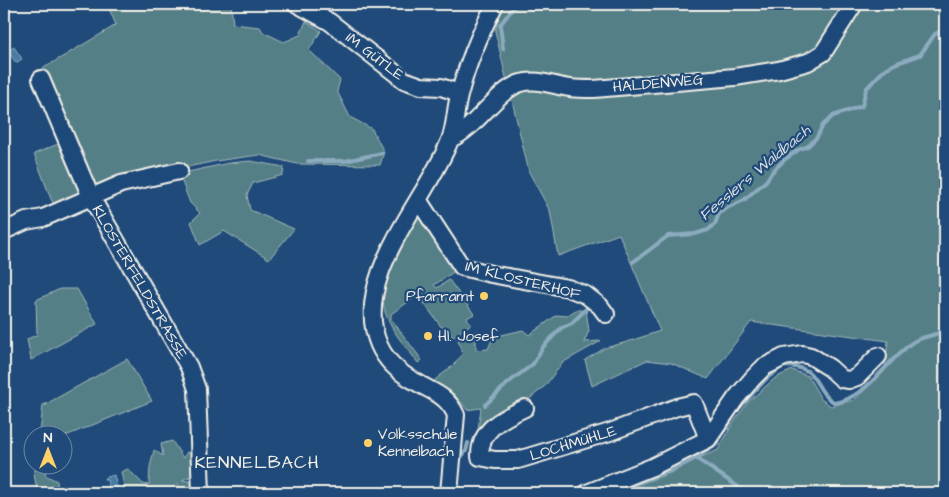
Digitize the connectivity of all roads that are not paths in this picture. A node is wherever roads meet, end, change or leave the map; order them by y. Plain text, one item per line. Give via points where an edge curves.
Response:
1 (297, 4) edge
2 (495, 4) edge
3 (854, 4) edge
4 (41, 79) dead end
5 (459, 93) junction
6 (452, 138) junction
7 (180, 171) dead end
8 (92, 197) junction
9 (419, 201) junction
10 (4, 231) edge
11 (606, 314) dead end
12 (878, 356) dead end
13 (525, 408) dead end
14 (708, 439) junction
15 (201, 493) edge
16 (449, 493) edge
17 (586, 493) edge

1 - 5 street, IM GÜTLE via 330,22 404,80
2 - 5 street
3 - 6 street, HALDENWEG via 823,53 808,62 735,77 594,89 540,82 519,83
4 - 8 street, KLOSTERFELDSTRASSE
5 - 6 street
6 - 9 street
7 - 8 street via 121,184
8 - 10 street
8 - 15 street, KLOSTERFELDSTRASSE via 192,372 197,389
9 - 11 street, IM KLOSTERHOF via 462,267 568,288 586,295
9 - 16 street via 376,283 372,304 374,324 379,345 389,362 415,382 443,397 456,415
12 - 14 street via 857,377 849,380 842,379 811,356 784,357 764,367 753,378
13 - 14 street, LOCHMÜHLE via 502,418 486,435 480,457 518,460 694,403
14 - 17 street via 652,467

